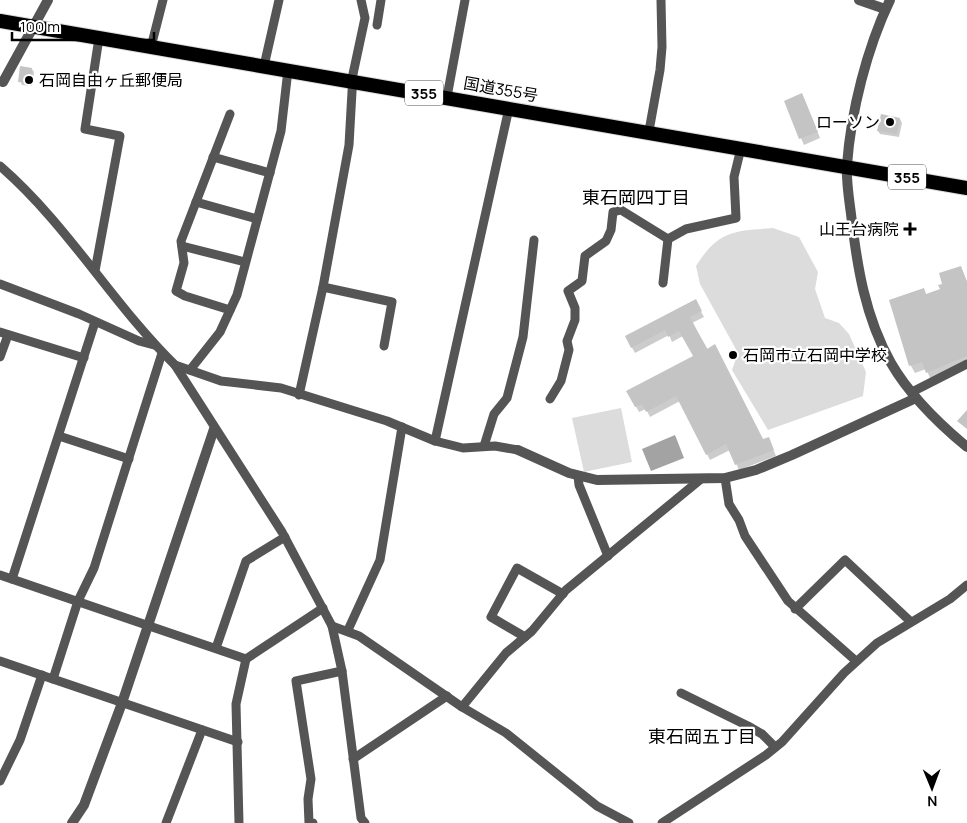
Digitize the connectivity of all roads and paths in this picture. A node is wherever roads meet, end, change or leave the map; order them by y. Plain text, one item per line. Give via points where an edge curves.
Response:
1 (48, 0) edge
2 (163, 0) edge
3 (279, 0) edge
4 (361, 0) edge
5 (381, 0) edge
6 (465, 0) edge
7 (661, 0) edge
8 (859, 0) edge
9 (888, 5) edge
10 (0, 21) edge
11 (377, 25) dead end
12 (35, 27) junction
13 (99, 38) junction
14 (151, 47) junction
15 (264, 66) junction
16 (288, 70) junction
17 (354, 82) junction
18 (2, 86) edge
19 (447, 98) junction
20 (509, 108) junction
21 (230, 114) dead end
22 (649, 132) junction
23 (740, 148) junction
24 (213, 157) junction
25 (0, 166) edge
26 (847, 167) junction
27 (270, 173) junction
28 (967, 188) edge
29 (196, 202) junction
30 (257, 219) junction
31 (668, 239) junction
32 (534, 240) dead end
33 (182, 246) junction
34 (245, 262) junction
35 (95, 271) junction
36 (663, 283) dead end
37 (0, 284) edge
38 (323, 287) junction
39 (230, 310) junction
40 (95, 322) junction
41 (4, 334) edge
42 (154, 345) junction
43 (384, 346) dead end
44 (162, 353) junction
45 (0, 357) edge
46 (84, 358) junction
47 (967, 364) edge
48 (175, 366) junction
49 (190, 370) junction
50 (299, 395) junction
51 (914, 395) junction
52 (550, 399) dead end
53 (402, 427) junction
54 (214, 429) junction
55 (58, 436) junction
56 (435, 441) junction
57 (484, 446) junction
58 (967, 447) edge
59 (518, 450) joint
60 (129, 459) junction
61 (578, 476) junction
62 (725, 478) junction
63 (701, 479) junction
64 (285, 537) junction
65 (608, 556) junction
66 (0, 575) edge
67 (12, 579) junction
68 (967, 585) edge
69 (563, 594) junction
70 (78, 601) junction
71 (323, 608) junction
72 (795, 609) junction
73 (911, 622) junction
74 (147, 626) junction
75 (332, 626) junction
76 (348, 630) junction
77 (525, 637) junction
78 (216, 648) junction
79 (246, 659) junction
80 (0, 660) edge
81 (856, 662) junction
82 (342, 671) junction
83 (42, 675) junction
84 (53, 679) junction
85 (681, 693) dead end
86 (447, 696) junction
87 (122, 703) junction
88 (462, 707) junction
89 (202, 730) junction
90 (238, 742) junction
91 (775, 748) junction
92 (353, 759) junction
93 (0, 781) edge
94 (72, 823) edge
95 (166, 823) edge
96 (240, 823) edge
97 (313, 823) edge
98 (365, 823) edge
99 (629, 823) edge
100 (662, 823) edge

1 - 12 street
2 - 14 street
3 - 15 street
4 - 17 street via 365,18
5 - 11 street
6 - 19 street
7 - 22 street via 660,70
8 - 9 street
9 - 26 street via 862,78
10 - 12 highway, 国道355号 / 355
12 - 13 highway, 国道355号 / 355
12 - 18 street
13 - 14 highway, 国道355号 / 355
13 - 35 street via 85,129 120,136
14 - 15 highway, 国道355号 / 355
15 - 16 highway, 国道355号 / 355
16 - 17 highway, 国道355号 / 355
16 - 27 street via 281,131
17 - 19 highway, 国道355号 / 355
17 - 38 street via 349,145
19 - 20 highway, 国道355号 / 355
20 - 22 highway, 国道355号 / 355
20 - 56 street
21 - 24 street
22 - 23 highway, 国道355号 / 355
23 - 26 highway, 国道355号 / 355
23 - 31 street via 734,178 736,218 686,229
24 - 27 street
24 - 29 street
25 - 35 street via 60,227
26 - 28 highway, 国道355号 / 355
26 - 51 street via 860,281 882,345
27 - 30 street
29 - 30 street
29 - 33 street
30 - 34 street
31 - 36 street
31 - 52 street via 620,210 613,212 606,241 585,256 582,281 568,291 575,308 575,320 567,341 569,350 561,381
32 - 57 street via 523,337 508,398 494,414
33 - 34 street
33 - 39 street via 184,264 176,291
34 - 39 street
35 - 42 street
37 - 40 street
38 - 43 street via 392,302
38 - 50 street
39 - 49 street via 220,332
40 - 42 street
40 - 46 street
41 - 45 street
41 - 46 street
42 - 44 street
44 - 48 street
44 - 60 street
46 - 55 street
47 - 51 street
48 - 49 street
48 - 54 street
49 - 50 street via 220,381 262,384
50 - 53 street
51 - 58 street
51 - 62 street via 792,455
53 - 56 street
53 - 76 street via 380,560
54 - 64 street
54 - 74 street
55 - 60 street
55 - 67 street
56 - 57 street via 462,448
57 - 59 street
59 - 61 street
60 - 70 street via 94,568
61 - 63 street via 616,481
61 - 65 street
62 - 63 street
62 - 72 street via 729,504 740,520 745,536
63 - 65 street
64 - 71 street
64 - 78 street via 246,561
65 - 69 street
66 - 67 street
67 - 70 street
68 - 73 street
69 - 77 street
69 - 77 street via 517,568 491,617
70 - 74 street
70 - 84 street
71 - 75 street
71 - 79 street
72 - 73 street via 845,560
72 - 81 street
73 - 81 street via 886,635
74 - 78 street
74 - 87 street
75 - 76 street
75 - 82 street
76 - 86 street
77 - 88 street via 506,653
78 - 79 street
79 - 90 street via 236,704
80 - 83 street
81 - 91 street
82 - 92 street
82 - 97 street via 296,681 311,779 309,823
83 - 84 street
83 - 93 street via 20,740
84 - 87 street
85 - 91 street via 762,734
86 - 88 street
86 - 92 street
87 - 89 street
87 - 94 street via 84,805
88 - 99 street via 506,732 597,806
89 - 90 street
89 - 95 street
90 - 96 street
91 - 100 street
92 - 98 street via 361,818

